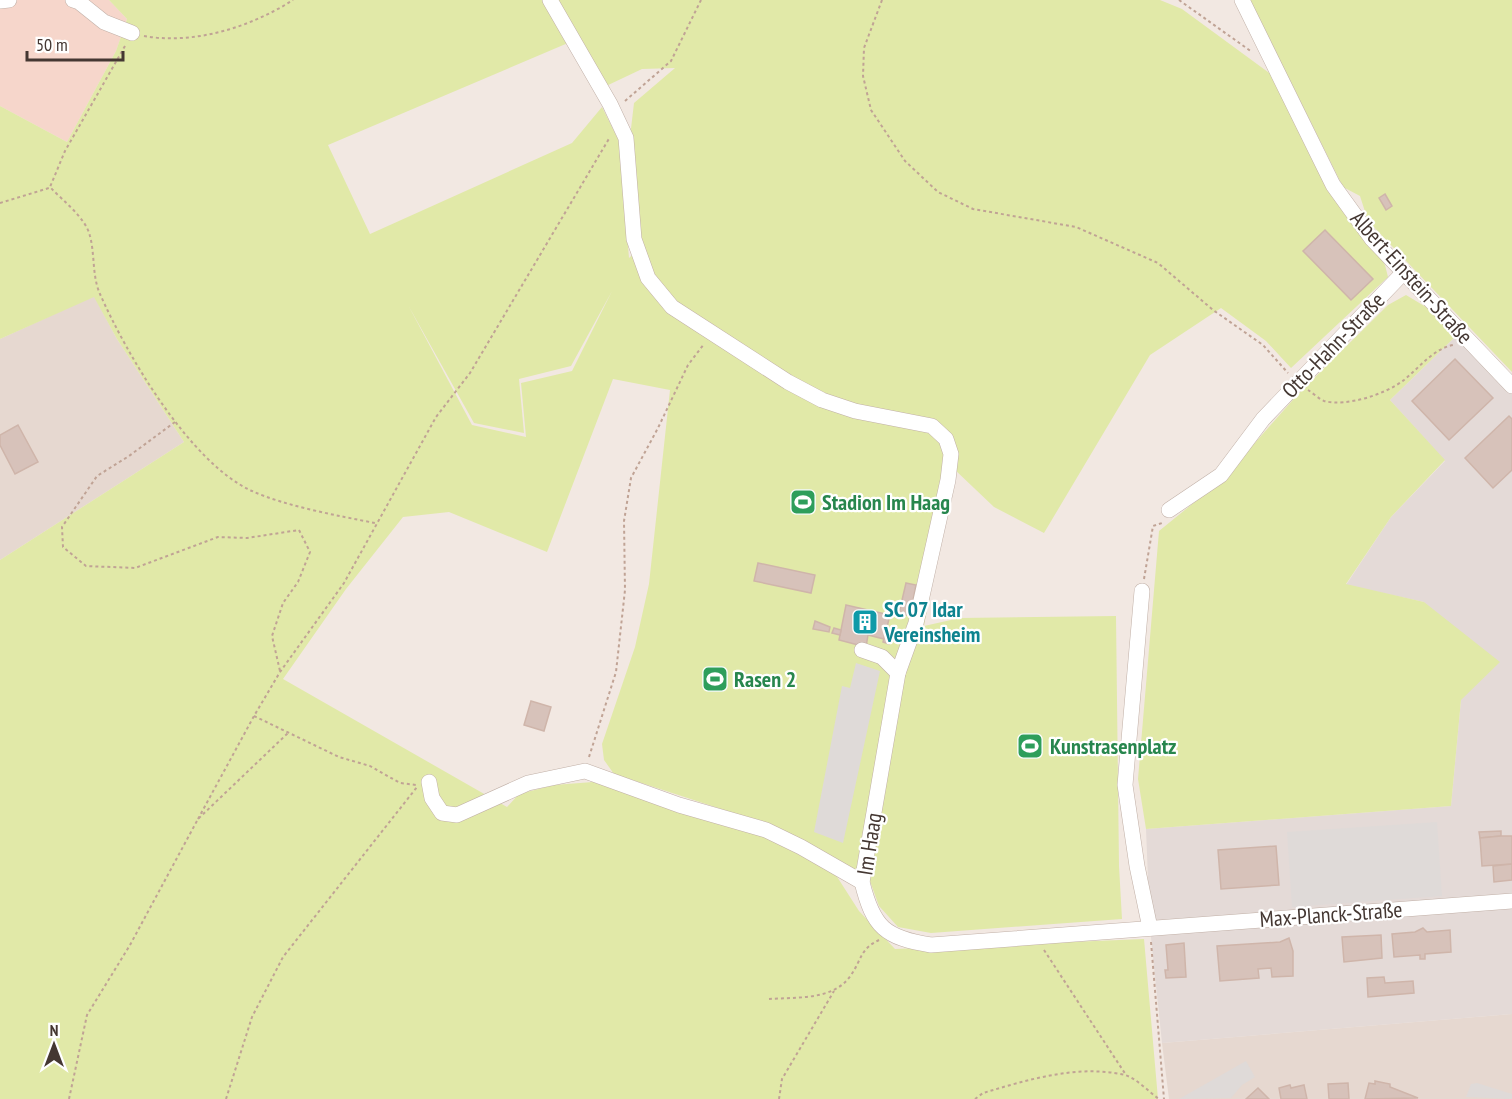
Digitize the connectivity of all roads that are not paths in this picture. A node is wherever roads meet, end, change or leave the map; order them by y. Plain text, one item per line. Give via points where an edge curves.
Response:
1 (9, 0) edge
2 (73, 0) edge
3 (550, 0) edge
4 (1242, 0) edge
5 (0, 1) edge
6 (132, 33) road end
7 (1404, 273) junction
8 (1512, 386) edge
9 (1168, 510) road end
10 (1142, 591) road end
11 (862, 650) dead end
12 (898, 673) junction
13 (429, 782) dead end
14 (862, 882) junction
15 (1512, 901) edge
16 (1150, 928) junction

1 - 5 street
2 - 6 street via 104,21
3 - 12 street, Im Haag via 626,138 634,239 648,278 672,307 822,400 855,411 932,426 946,439 951,454 948,480 916,623
4 - 7 street, Albert-Einstein-Straße via 1333,185 1372,239
7 - 8 street, Albert-Einstein-Straße
7 - 9 street, Otto-Hahn-Straße via 1263,419 1221,475
10 - 16 street via 1125,785
11 - 12 street via 882,657
12 - 14 street, Im Haag
13 - 14 street via 432,798 442,813 457,815 528,783 585,771 766,830
14 - 16 street, Im Haag via 869,910 889,934 908,942 931,945
15 - 16 street, Max-Planck-Straße

